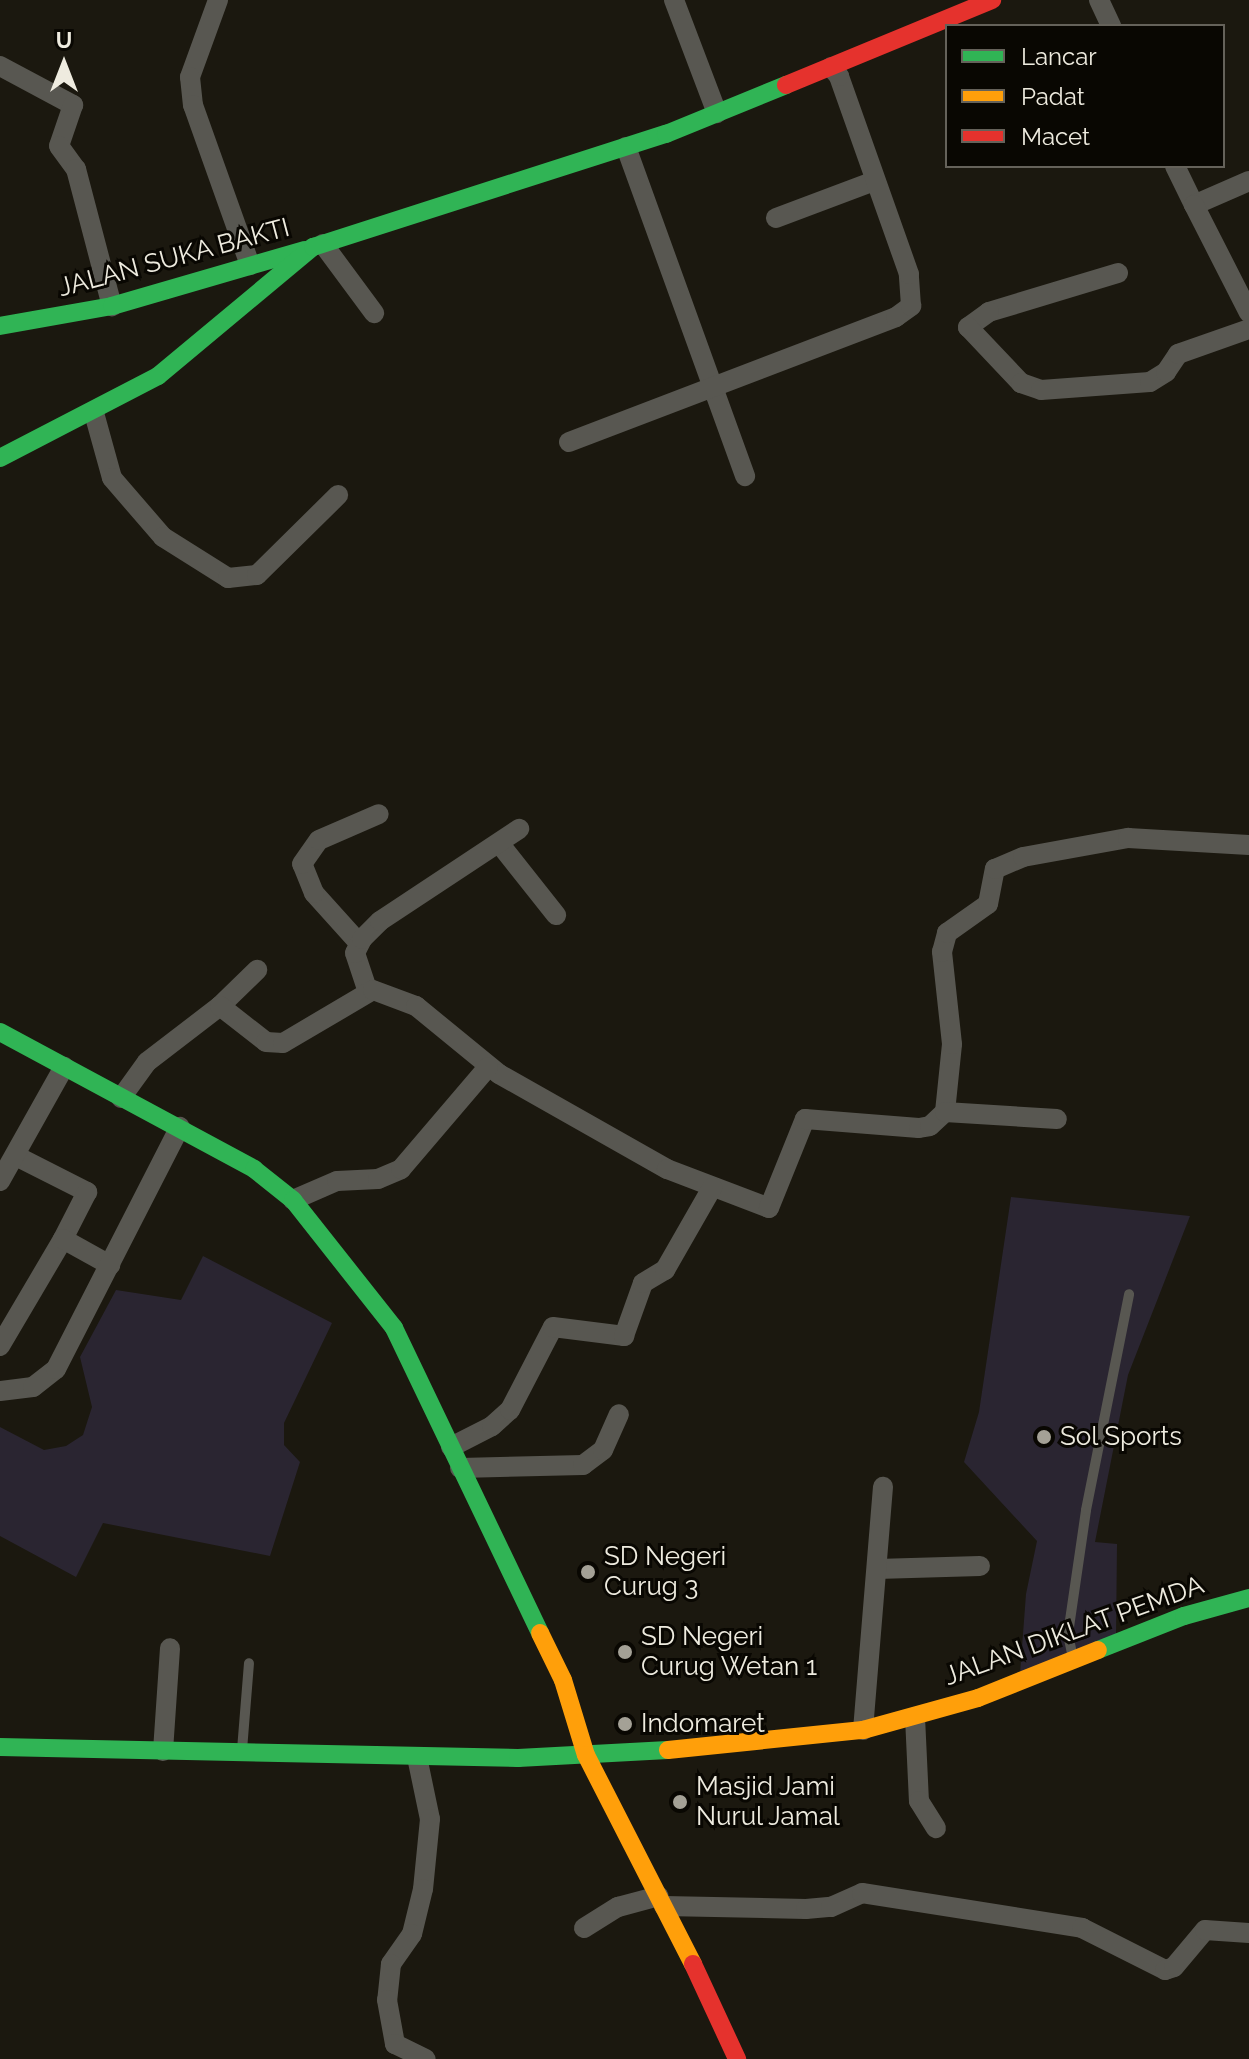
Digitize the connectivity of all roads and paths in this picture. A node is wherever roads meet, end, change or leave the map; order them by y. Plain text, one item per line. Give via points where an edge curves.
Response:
1 (218, 0) edge
2 (674, 0) edge
3 (992, 0) edge
4 (1099, 0) edge
5 (1110, 24) edge
6 (0, 66) edge
7 (831, 67) junction
8 (717, 113) junction
9 (626, 147) junction
10 (1176, 168) edge
11 (1249, 181) edge
12 (872, 182) junction
13 (1194, 205) junction
14 (776, 218) dead end
15 (318, 246) junction
16 (250, 265) junction
17 (1118, 273) dead end
18 (112, 306) junction
19 (374, 313) dead end
20 (1248, 320) edge
21 (0, 326) edge
22 (713, 385) junction
23 (94, 413) junction
24 (569, 442) dead end
25 (0, 458) edge
26 (745, 476) dead end
27 (338, 495) dead end
28 (379, 814) dead end
29 (519, 829) dead end
30 (499, 843) junction
31 (1249, 845) edge
32 (556, 915) dead end
33 (359, 943) junction
34 (257, 970) dead end
35 (368, 992) junction
36 (220, 1006) junction
37 (0, 1032) edge
38 (64, 1067) junction
39 (488, 1067) junction
40 (121, 1098) junction
41 (945, 1112) junction
42 (1057, 1119) dead end
43 (180, 1127) junction
44 (16, 1156) junction
45 (0, 1181) edge
46 (712, 1188) junction
47 (293, 1200) junction
48 (63, 1239) junction
49 (110, 1265) junction
50 (1129, 1294) dead end
51 (0, 1346) edge
52 (0, 1391) edge
53 (619, 1414) dead end
54 (451, 1447) junction
55 (460, 1468) junction
56 (883, 1487) dead end
57 (980, 1566) dead end
58 (877, 1569) junction
59 (1249, 1598) edge
60 (170, 1648) dead end
61 (249, 1663) dead end
62 (1074, 1664) junction
63 (915, 1717) junction
64 (863, 1730) junction
65 (0, 1747) edge
66 (163, 1751) junction
67 (242, 1752) junction
68 (586, 1755) junction
69 (417, 1757) junction
70 (936, 1828) dead end
71 (661, 1901) junction
72 (584, 1928) dead end
73 (1249, 1933) edge
74 (426, 2059) edge
75 (737, 2059) edge

1 - 16 street via 190,77 193,105
2 - 8 street
3 - 7 street, JALAN SUKA BAKTI
4 - 5 street
6 - 18 street via 73,105 59,146 76,169
7 - 8 street, JALAN SUKA BAKTI
7 - 12 street via 839,76
8 - 9 street, JALAN SUKA BAKTI
9 - 15 street, JALAN SUKA BAKTI
9 - 22 street
10 - 13 street
11 - 13 street
12 - 14 street
12 - 22 street via 909,274 909,309
13 - 20 street
15 - 16 street, JALAN SUKA BAKTI
15 - 19 street
15 - 23 street via 193,351
16 - 18 street, JALAN SUKA BAKTI
17 - 20 street via 989,312 968,327 1021,383 1041,390 1150,382 1166,372 1178,354
18 - 21 street, JALAN SUKA BAKTI
22 - 24 street
22 - 26 street
23 - 25 street
23 - 27 street via 112,478 163,537 228,578 257,575
28 - 33 street via 319,840 302,864 314,893
29 - 30 street
30 - 32 street
30 - 33 street via 380,921
31 - 41 street via 1128,838 1023,857 995,869 988,904 947,933 942,952 952,1044
33 - 35 street via 355,953
34 - 36 street
35 - 36 street via 283,1043 266,1042
35 - 39 street via 416,1006
36 - 40 street via 147,1062
37 - 38 street
38 - 40 street
38 - 44 street
39 - 46 street via 667,1169
39 - 47 street via 401,1169 378,1179 337,1181
40 - 43 street
41 - 42 street
41 - 46 street via 930,1126 919,1128 805,1119 774,1205 763,1209
43 - 47 street via 254,1169
43 - 49 street
44 - 45 street
44 - 48 street via 87,1192
46 - 54 street via 665,1270 643,1283 624,1336 553,1327 510,1410
47 - 54 street via 338,1248 394,1328
48 - 49 street
48 - 51 street
49 - 52 street via 56,1369 33,1387
50 - 62 lane via 1068,1634
53 - 55 street via 603,1450 583,1465
54 - 55 street
55 - 68 street via 563,1680
56 - 58 street
57 - 58 street
58 - 64 street
59 - 62 street, JALAN DIKLAT PEMDA via 1184,1616
60 - 66 street
61 - 67 lane
62 - 63 street, JALAN DIKLAT PEMDA
63 - 64 street, JALAN DIKLAT PEMDA
63 - 70 street via 919,1801
64 - 68 street, JALAN DIKLAT PEMDA
65 - 66 street, JALAN DIKLAT PEMDA
66 - 67 street, JALAN DIKLAT PEMDA
67 - 69 street, JALAN DIKLAT PEMDA
68 - 69 street, JALAN DIKLAT PEMDA
68 - 71 street
69 - 74 street via 430,1813 423,1889 412,1934 391,1964 387,2000 395,2044
71 - 72 street via 618,1907
71 - 73 street via 806,1909 831,1907 862,1893 1082,1928 1165,1970 1174,1967 1205,1930
71 - 75 street

